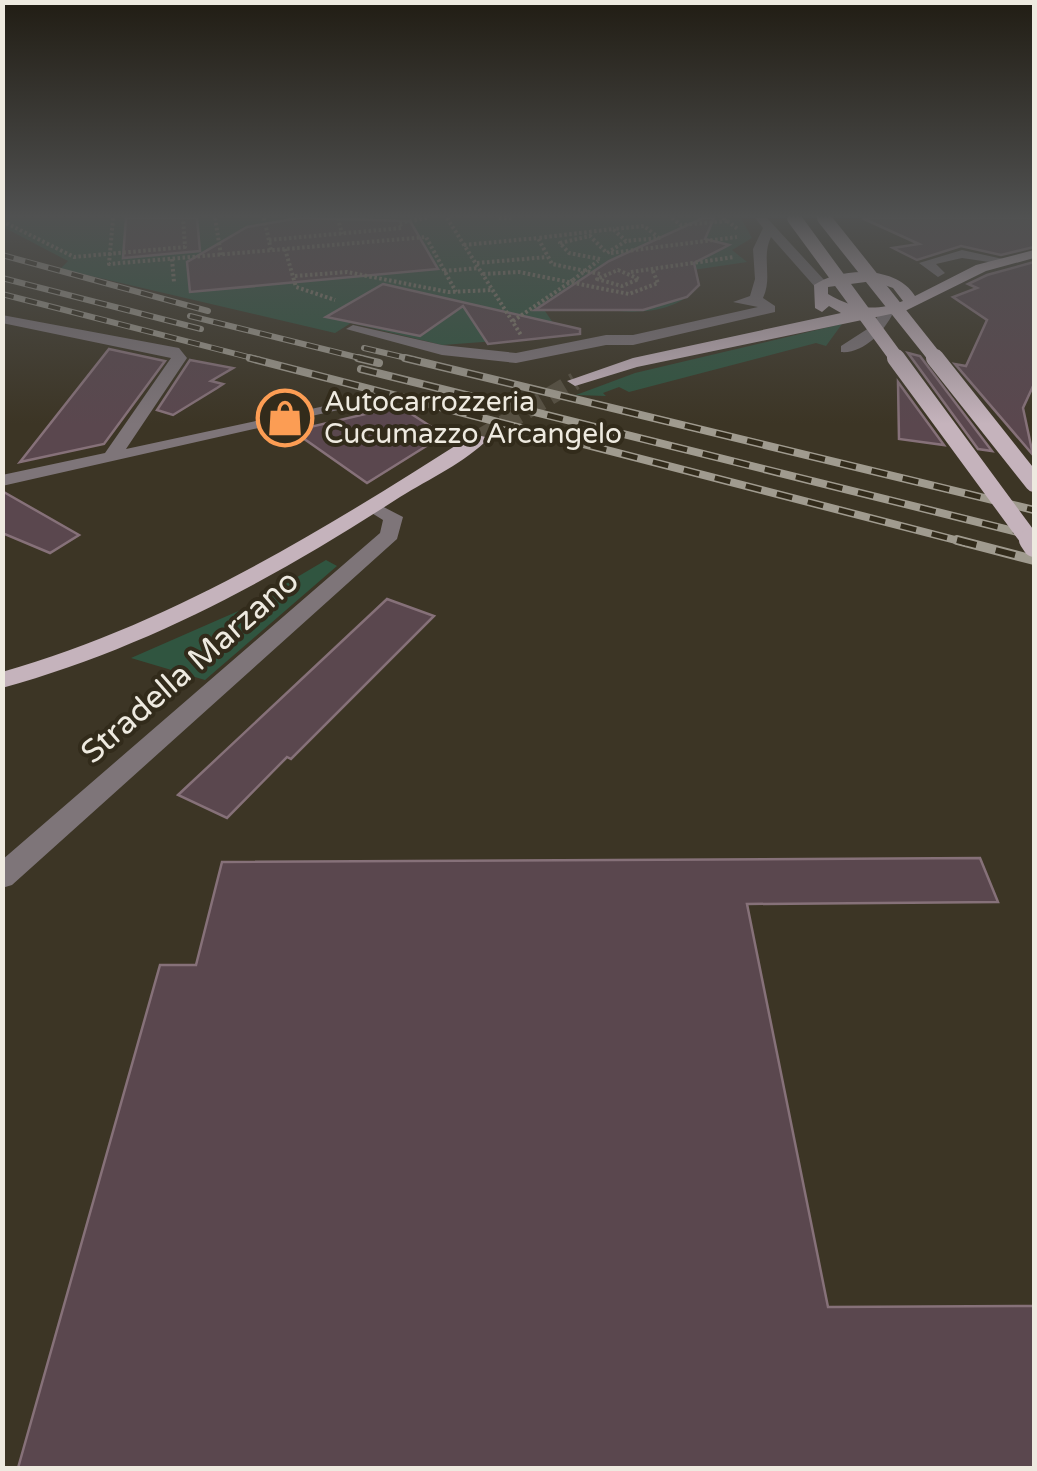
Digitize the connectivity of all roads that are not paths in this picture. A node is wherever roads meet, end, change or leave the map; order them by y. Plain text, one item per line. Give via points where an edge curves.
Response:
1 (760, 287) edge
2 (819, 287) edge
3 (828, 287) edge
4 (844, 287) edge
5 (880, 287) edge
6 (897, 287) edge
7 (950, 287) edge
8 (821, 290) junction
9 (911, 302) junction
10 (863, 313) junction
11 (886, 313) junction
12 (2, 320) edge
13 (793, 326) junction
14 (353, 329) dead end
15 (846, 348) dead end
16 (575, 381) tunnel mouth
17 (348, 406) dead end
18 (480, 438) tunnel mouth
19 (112, 456) junction
20 (2, 480) edge
21 (1034, 484) edge
22 (372, 507) junction
23 (1034, 546) edge
24 (2, 680) edge
25 (2, 876) edge

1 - 14 street via 754,299 770,309 535,356 442,350
2 - 8 street
3 - 8 main road
4 - 23 main road, bridge
5 - 21 main road, bridge
6 - 9 main road
7 - 9 main road
8 - 10 main road via 837,306
8 - 13 main road via 820,313
9 - 11 main road
10 - 11 main road
10 - 13 main road
11 - 15 street via 878,330
12 - 19 street via 174,351 179,358
13 - 16 main road
17 - 19 street
18 - 22 main road
19 - 20 street
22 - 24 main road via 192,613 98,652
22 - 25 street, Stradella Marzano via 392,516 390,535

